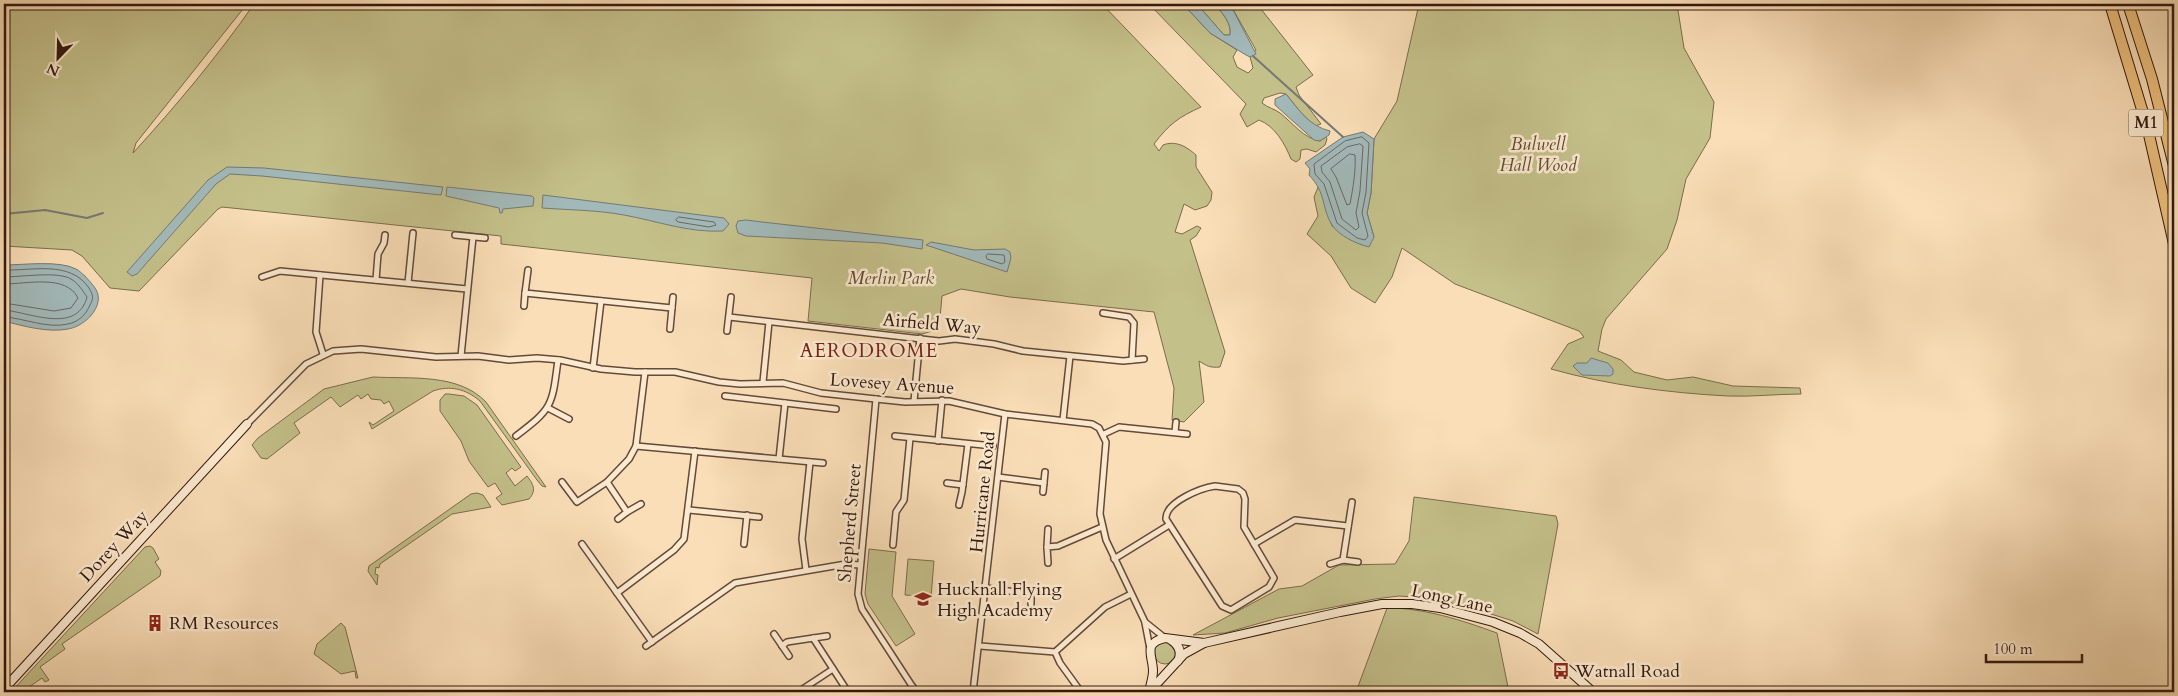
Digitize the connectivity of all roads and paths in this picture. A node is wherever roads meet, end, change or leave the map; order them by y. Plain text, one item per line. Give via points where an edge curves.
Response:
1 (2110, 4) edge
2 (2128, 4) edge
3 (2174, 166) edge
4 (413, 233) dead end
5 (385, 235) dead end
6 (455, 235) dead end
7 (472, 237) junction
8 (485, 238) dead end
9 (2174, 244) edge
10 (528, 270) dead end
11 (320, 275) junction
12 (262, 277) dead end
13 (376, 280) junction
14 (408, 283) junction
15 (467, 289) junction
16 (526, 293) junction
17 (673, 296) dead end
18 (731, 297) dead end
19 (601, 301) junction
20 (524, 306) dead end
21 (672, 308) junction
22 (1103, 314) dead end
23 (729, 317) junction
24 (769, 322) junction
25 (670, 329) dead end
26 (727, 331) dead end
27 (920, 338) junction
28 (323, 354) junction
29 (461, 356) junction
30 (1070, 356) junction
31 (1144, 358) dead end
32 (558, 360) junction
33 (1132, 360) junction
34 (593, 368) junction
35 (645, 372) junction
36 (763, 382) junction
37 (725, 396) dead end
38 (876, 399) junction
39 (942, 400) junction
40 (914, 401) junction
41 (784, 403) junction
42 (548, 408) junction
43 (836, 409) dead end
44 (1005, 414) junction
45 (569, 419) dead end
46 (1063, 420) junction
47 (1176, 422) dead end
48 (247, 424) joint
49 (1175, 432) junction
50 (1104, 434) junction
51 (1187, 434) dead end
52 (516, 436) dead end
53 (895, 436) dead end
54 (910, 438) junction
55 (938, 440) junction
56 (968, 444) junction
57 (636, 446) junction
58 (993, 446) dead end
59 (695, 451) junction
60 (779, 459) junction
61 (810, 462) junction
62 (823, 463) dead end
63 (1045, 472) dead end
64 (998, 477) junction
65 (562, 482) dead end
66 (607, 482) junction
67 (946, 483) dead end
68 (1044, 483) junction
69 (963, 485) junction
70 (1043, 492) dead end
71 (1352, 502) dead end
72 (642, 504) dead end
73 (959, 505) dead end
74 (689, 510) junction
75 (627, 512) junction
76 (747, 515) junction
77 (759, 517) dead end
78 (618, 519) dead end
79 (1169, 525) junction
80 (1348, 526) junction
81 (1102, 527) junction
82 (1048, 529) dead end
83 (582, 544) dead end
84 (744, 544) dead end
85 (1254, 544) junction
86 (893, 545) dead end
87 (1047, 547) junction
88 (1114, 559) junction
89 (1343, 560) junction
90 (1358, 562) dead end
91 (1048, 563) dead end
92 (1330, 564) dead end
93 (860, 565) junction
94 (806, 570) junction
95 (986, 588) junction
96 (1038, 590) dead end
97 (617, 593) junction
98 (1031, 594) junction
99 (1131, 594) junction
100 (1031, 604) dead end
101 (1145, 622) junction
102 (774, 634) dead end
103 (827, 636) dead end
104 (813, 638) junction
105 (1168, 639) junction
106 (652, 642) junction
107 (1204, 643) junction
108 (646, 646) dead end
109 (782, 646) junction
110 (980, 646) junction
111 (1054, 652) junction
112 (1150, 655) junction
113 (789, 656) dead end
114 (1177, 662) junction
115 (1170, 668) junction
116 (833, 669) junction
117 (806, 687) junction
118 (913, 687) junction
119 (4, 689) edge
120 (798, 692) edge
121 (810, 692) edge
122 (848, 692) edge
123 (904, 692) edge
124 (916, 692) edge
125 (973, 692) edge
126 (1081, 692) edge
127 (1149, 692) edge
128 (1594, 692) edge

1 - 9 highway, M1 via 2149,134
2 - 3 highway, M1 via 2152,79
4 - 14 street
5 - 13 street via 378,254
6 - 7 street
7 - 8 street
7 - 15 street
10 - 16 street
11 - 12 street via 280,271
11 - 13 street
11 - 28 street via 316,332
13 - 14 street
14 - 15 street
15 - 29 street
16 - 19 street
16 - 20 street
17 - 21 street
18 - 23 street
19 - 21 street
19 - 34 street
21 - 25 street
22 - 33 street via 1133,319
23 - 24 street, Airfield Way
23 - 26 street
24 - 27 street, Airfield Way
24 - 36 street
27 - 30 street, Airfield Way via 965,340
27 - 40 street
28 - 29 street, Lovesey Avenue via 361,349 436,357
28 - 48 street via 298,371
29 - 32 street, Lovesey Avenue
30 - 33 street, Airfield Way
30 - 46 street
31 - 33 street, Airfield Way
32 - 34 street, Lovesey Avenue
32 - 42 street
34 - 35 street, Lovesey Avenue
35 - 36 street, Lovesey Avenue via 675,372 726,383
35 - 57 street
36 - 38 street, Lovesey Avenue
37 - 41 street
38 - 40 street, Lovesey Avenue
38 - 93 street, Shepherd Street
39 - 40 street, Lovesey Avenue
39 - 44 street, Lovesey Avenue
39 - 55 street
41 - 43 street
41 - 60 street
42 - 45 street
42 - 52 street
44 - 46 street, Lovesey Avenue
44 - 64 street, Hurricane Road
46 - 50 street, Lovesey Avenue via 1092,424
47 - 49 street
48 - 119 main road, Dorey Way
49 - 50 street via 1119,426
49 - 51 street
50 - 81 street via 1107,450 1101,499
53 - 54 street
54 - 55 street
54 - 86 street via 904,500 896,512
55 - 56 street
56 - 58 street
56 - 69 street
57 - 59 street
57 - 66 street via 629,459
59 - 60 street
59 - 74 street
60 - 61 street
61 - 62 street
61 - 94 street via 802,539
63 - 68 street
64 - 68 street
64 - 95 street, Hurricane Road
65 - 66 street via 577,502
66 - 75 street
67 - 69 street
68 - 70 street
69 - 73 street
71 - 80 street
72 - 75 street
74 - 76 street
74 - 97 street via 687,530 680,545
75 - 78 street
76 - 77 street
76 - 84 street
79 - 85 street via 1165,513 1168,508 1198,490 1215,486 1238,489 1245,499 1244,527
79 - 85 street via 1226,609 1235,609 1273,583 1272,572
79 - 88 street
80 - 85 street via 1295,520
80 - 89 street
81 - 87 street via 1058,546
81 - 88 street
82 - 87 street
83 - 97 street
87 - 91 street
88 - 99 street
89 - 90 street
89 - 92 street
93 - 94 street
93 - 118 street, Shepherd Street via 858,600
94 - 106 street via 735,583
95 - 98 street
95 - 110 street, Hurricane Road
96 - 98 street
97 - 106 street
98 - 100 street
99 - 101 street
99 - 111 street via 1105,607
101 - 105 street
101 - 112 street
102 - 109 street
103 - 104 street
104 - 109 street via 787,642
104 - 116 street
105 - 107 main road
105 - 112 main road via 1156,641
105 - 114 main road via 1175,642 1180,651
106 - 108 street
107 - 114 main road via 1184,654
107 - 128 main road, Long Lane via 1382,604 1412,604 1494,622 1520,633 1539,644
109 - 113 street
110 - 111 street
110 - 125 street, Hurricane Road
111 - 126 street
112 - 115 main road via 1159,667
112 - 127 main road via 1153,672
114 - 115 main road
115 - 127 main road
116 - 117 street
116 - 122 street
117 - 120 street
117 - 121 street
118 - 123 street
118 - 124 street, Shepherd Street

